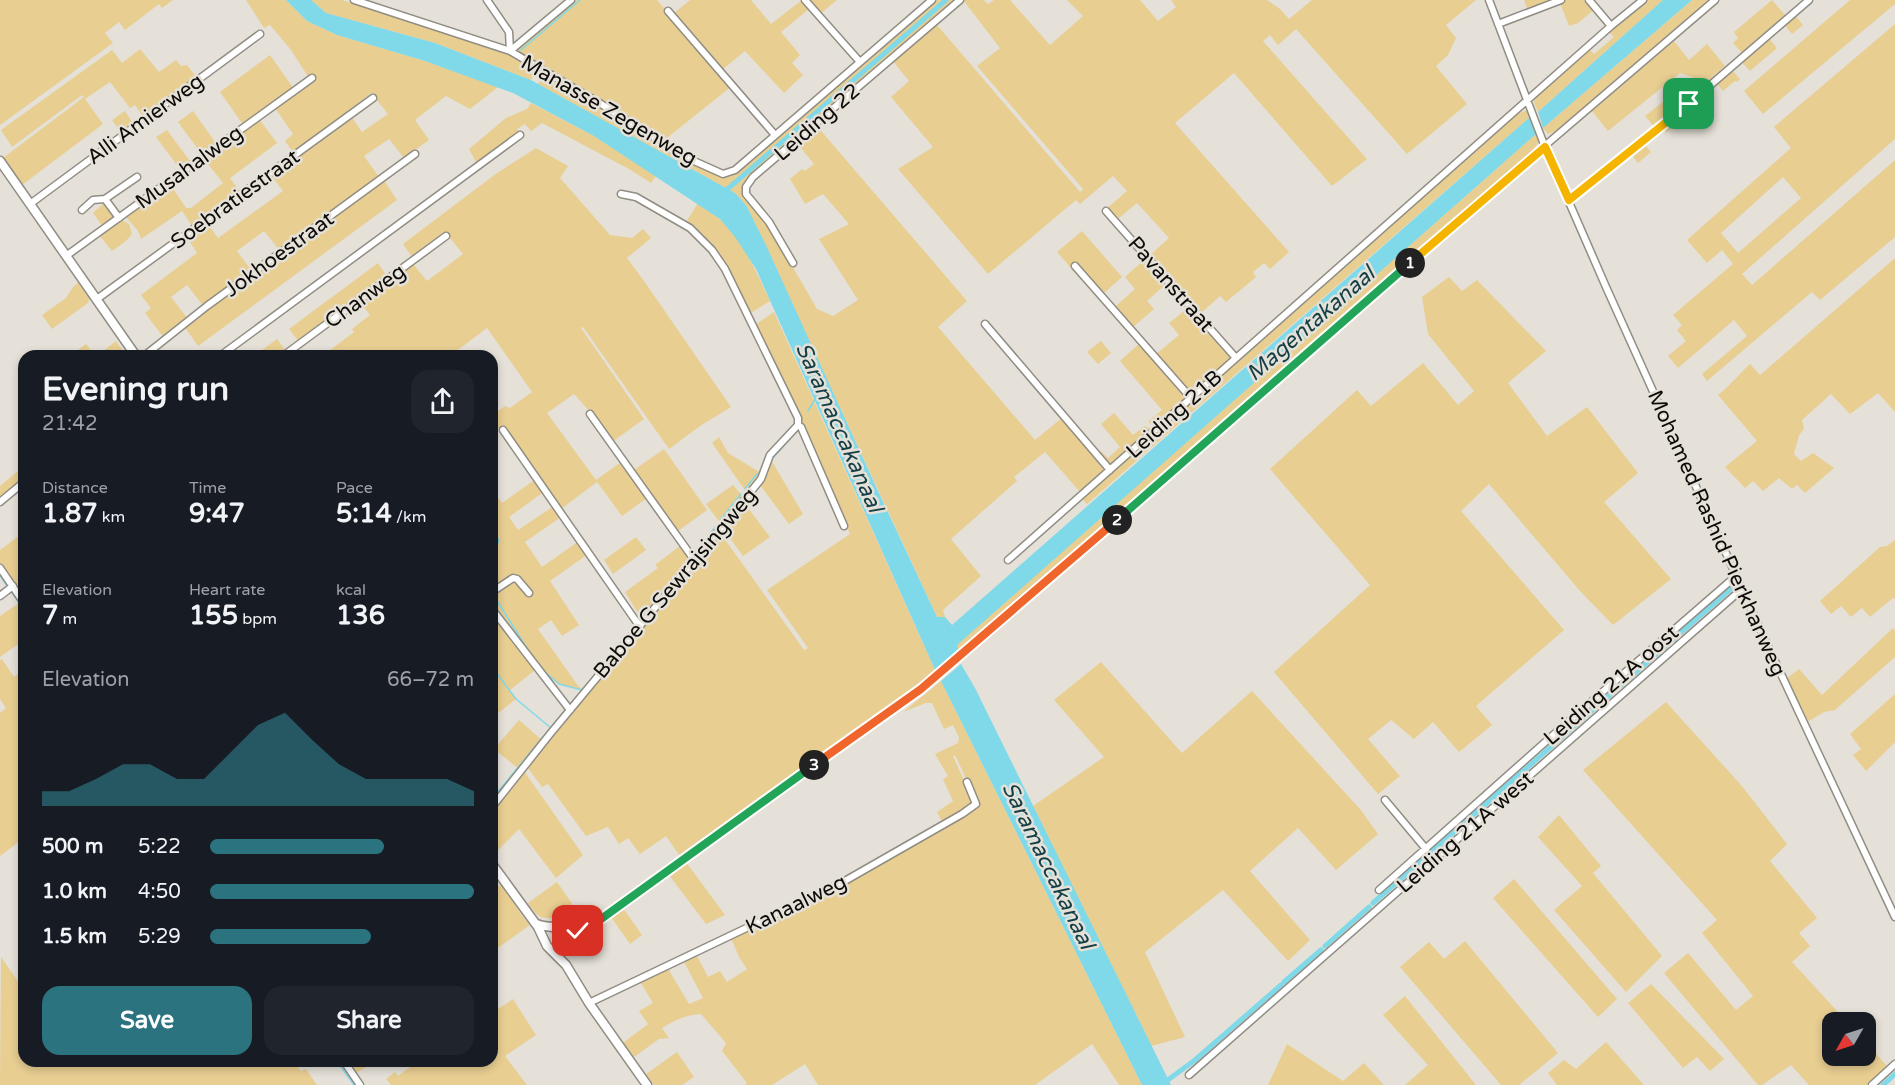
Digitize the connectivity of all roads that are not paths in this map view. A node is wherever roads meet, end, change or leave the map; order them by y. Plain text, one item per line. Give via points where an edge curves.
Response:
1 (354, 0) edge
2 (487, 0) edge
3 (571, 0) edge
4 (805, 0) edge
5 (932, 0) edge
6 (960, 0) edge
7 (1489, 0) edge
8 (1561, 0) edge
9 (1589, 0) edge
10 (1643, 0) edge
11 (1715, 0) edge
12 (1809, 0) edge
13 (668, 11) dead end
14 (1498, 24) junction
15 (1611, 26) junction
16 (260, 34) dead end
17 (510, 51) junction
18 (860, 62) junction
19 (312, 78) dead end
20 (373, 98) dead end
21 (1528, 100) junction
22 (519, 135) dead end
23 (775, 135) junction
24 (1545, 147) junction
25 (415, 154) dead end
26 (0, 161) edge
27 (730, 173) joint
28 (137, 177) dead end
29 (621, 194) dead end
30 (105, 199) junction
31 (1569, 200) junction
32 (30, 204) junction
33 (82, 210) dead end
34 (1106, 211) dead end
35 (119, 218) junction
36 (446, 236) dead end
37 (66, 256) junction
38 (793, 262) dead end
39 (1075, 266) dead end
40 (97, 299) junction
41 (985, 324) dead end
42 (132, 350) edge
43 (152, 350) edge
44 (228, 350) edge
45 (292, 350) edge
46 (1236, 358) junction
47 (1191, 398) junction
48 (590, 414) dead end
49 (798, 425) junction
50 (503, 430) dead end
51 (1110, 470) junction
52 (18, 487) edge
53 (0, 502) edge
54 (844, 525) dead end
55 (695, 561) junction
56 (1008, 561) dead end
57 (0, 568) edge
58 (1736, 576) junction
59 (13, 586) junction
60 (498, 588) edge
61 (1742, 589) junction
62 (529, 593) dead end
63 (18, 594) edge
64 (0, 596) edge
65 (498, 617) edge
66 (640, 627) junction
67 (570, 710) junction
68 (967, 782) dead end
69 (498, 800) edge
70 (1385, 800) dead end
71 (1426, 849) junction
72 (498, 873) edge
73 (1379, 890) dead end
74 (1895, 917) edge
75 (532, 921) junction
76 (552, 927) junction
77 (590, 927) junction
78 (564, 929) junction
79 (545, 939) junction
80 (567, 944) junction
81 (553, 950) junction
82 (566, 965) junction
83 (589, 1003) junction
84 (1895, 1065) edge
85 (348, 1067) edge
86 (1189, 1075) dead end
87 (360, 1085) edge
88 (647, 1085) edge
89 (1872, 1085) edge

1 - 17 street
2 - 17 street, Manasse Zegenweg via 509,32
3 - 17 street
4 - 18 street
5 - 18 street, Leiding 22
6 - 38 street, Leiding 22 via 746,186 746,194 770,222
7 - 14 street, Mohamed Rashid Pierkhanweg
8 - 14 street
9 - 15 street
10 - 15 street, Leiding 21B
11 - 24 street
12 - 31 street via 1656,132
13 - 23 street
14 - 21 street, Mohamed Rashid Pierkhanweg
15 - 21 street, Leiding 21B
16 - 32 street, Alli Amierweg
17 - 27 street, Manasse Zegenweg via 685,157 723,174
18 - 23 street, Leiding 22
19 - 35 street, Musahalweg
20 - 40 street, Soebratiestraat
21 - 24 street, Mohamed Rashid Pierkhanweg
21 - 46 street, Leiding 21B
22 - 44 street
23 - 27 street, Leiding 22
24 - 31 street, Mohamed Rashid Pierkhanweg
24 - 77 street via 921,689
25 - 43 street, Jokhoestraat
26 - 32 main road
28 - 30 street
29 - 49 street via 636,197 690,228 712,250 725,269
30 - 33 street via 93,200
30 - 35 street
31 - 58 street, Mohamed Rashid Pierkhanweg
32 - 37 main road
34 - 46 street, Pavanstraat
35 - 37 street, Musahalweg
36 - 45 street, Chanweg
37 - 40 main road
39 - 47 street
40 - 42 main road
41 - 51 street
46 - 47 street, Leiding 21B
47 - 51 street, Leiding 21B
48 - 55 street
49 - 54 street
49 - 55 street, Baboe G Sewrajsingweg via 770,455 761,479
50 - 66 street
51 - 56 street, Leiding 21B
52 - 53 street
55 - 66 street, Baboe G Sewrajsingweg
57 - 59 street
58 - 61 street, Mohamed Rashid Pierkhanweg
58 - 71 street, Leiding 21A oost
59 - 63 street
59 - 64 street
60 - 62 street via 513,578
61 - 74 street, Mohamed Rashid Pierkhanweg
61 - 86 street, Leiding 21A west
65 - 67 street
66 - 67 street, Baboe G Sewrajsingweg
67 - 69 street, Baboe G Sewrajsingweg
68 - 83 street, Kanaalweg via 976,804 962,814 843,882
70 - 71 street
71 - 73 street, Leiding 21A oost
72 - 75 main road
75 - 76 main road
75 - 79 main road
76 - 78 main road
76 - 79 main road
77 - 78 street
77 - 80 street
78 - 80 main road
79 - 81 main road
80 - 81 main road
80 - 82 main road
81 - 82 main road
82 - 83 main road
83 - 88 main road
84 - 89 street
85 - 87 street

